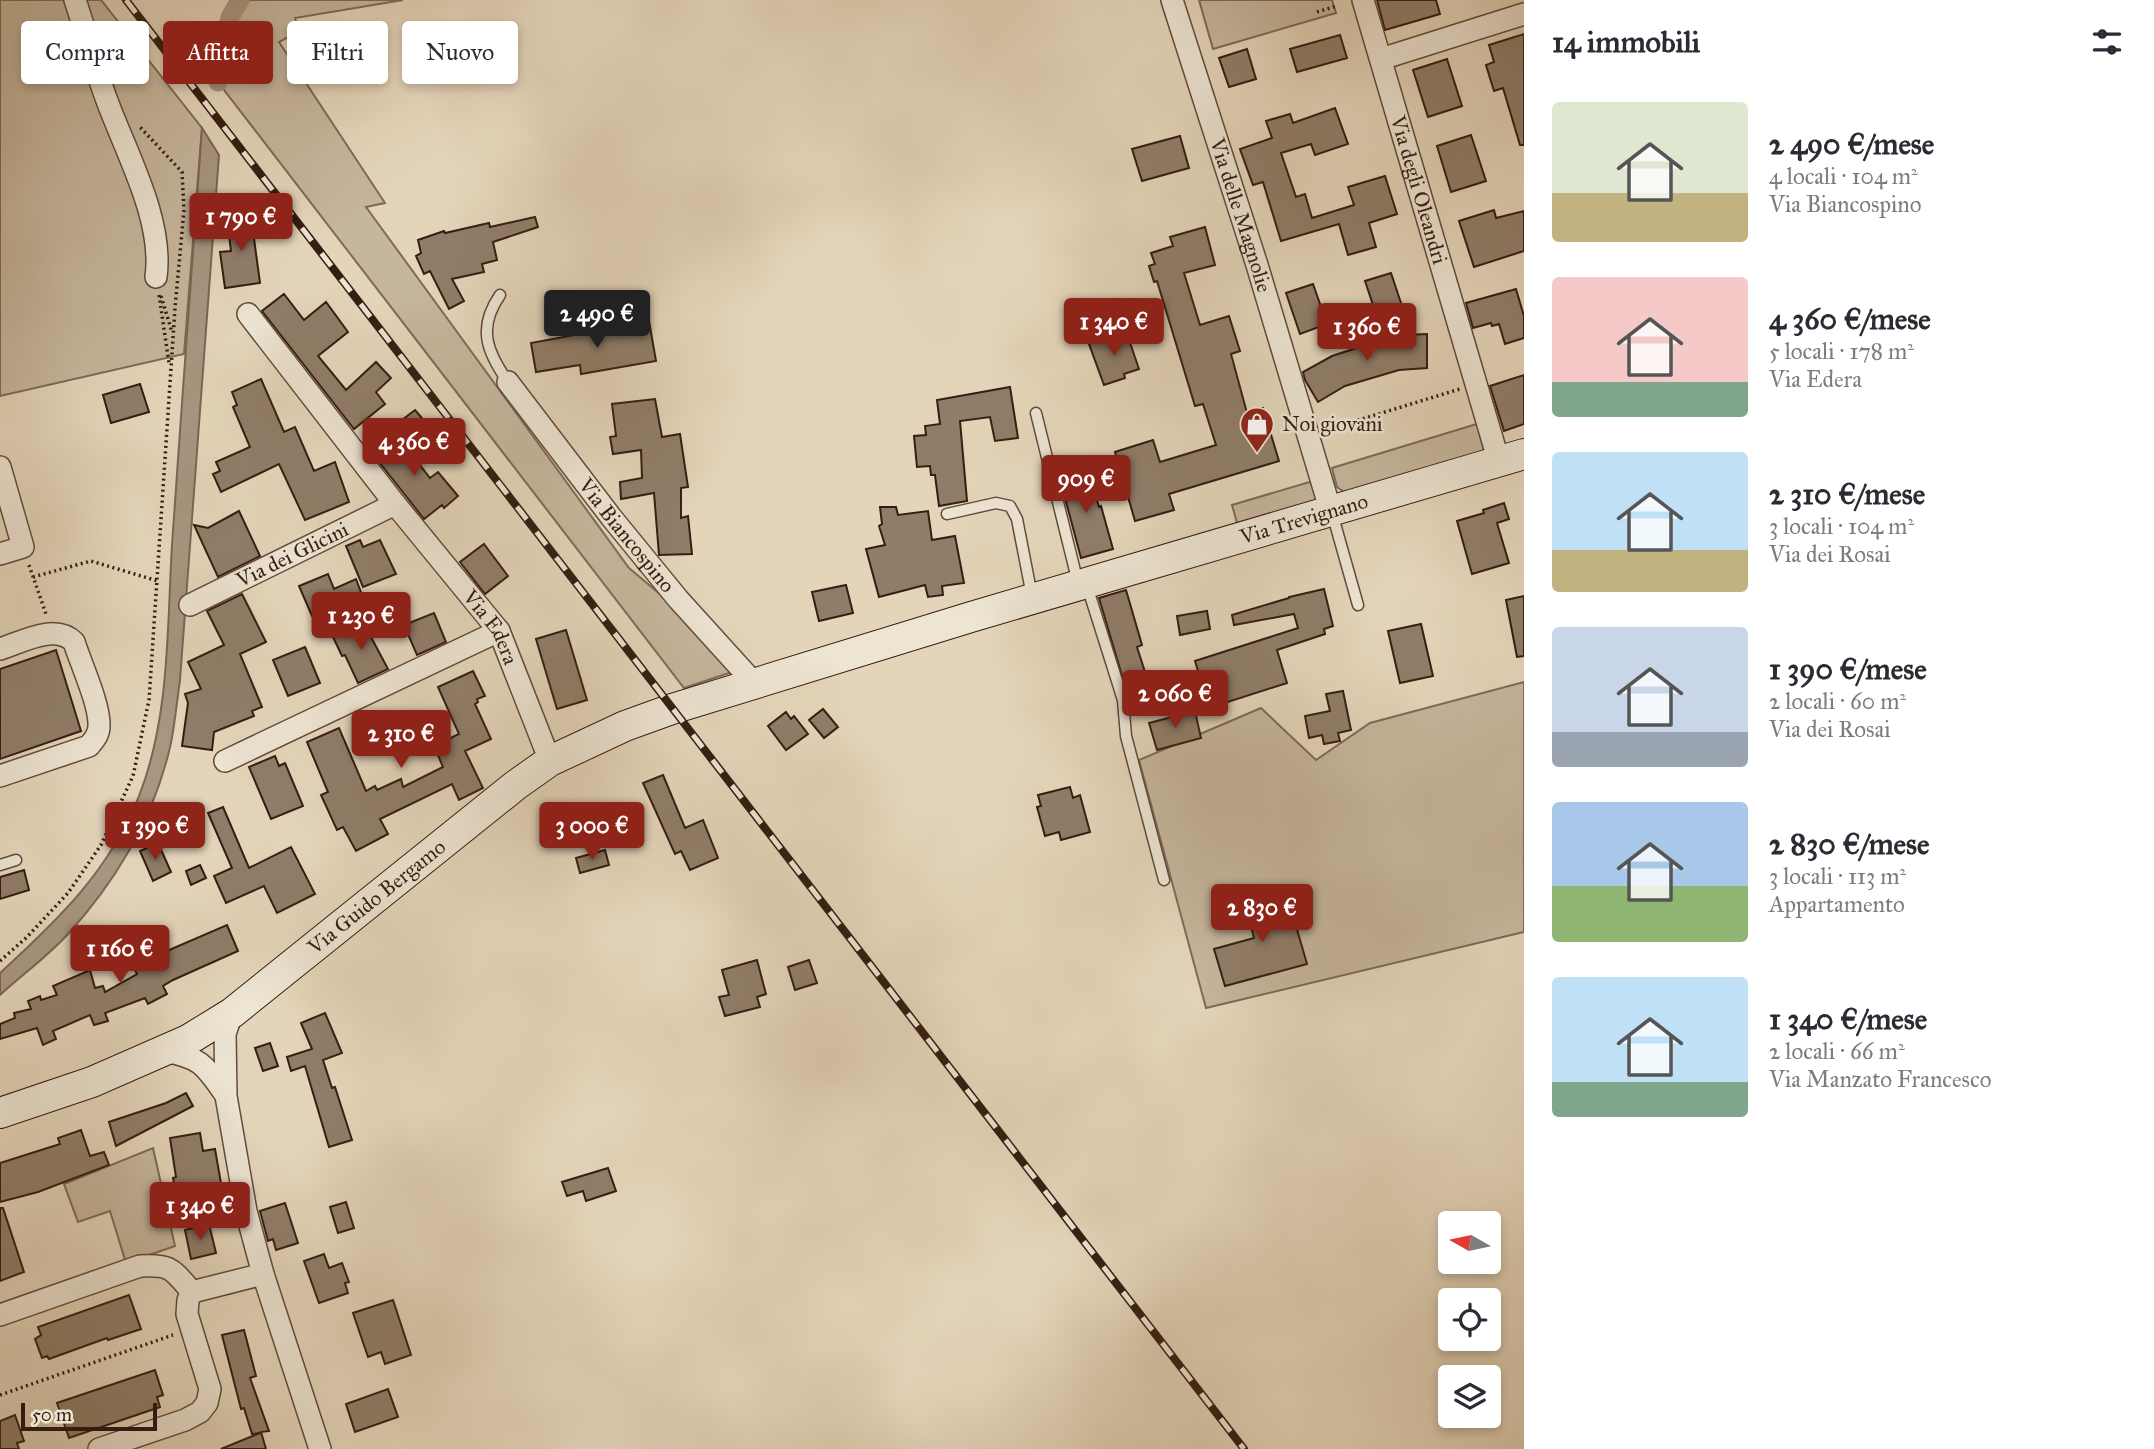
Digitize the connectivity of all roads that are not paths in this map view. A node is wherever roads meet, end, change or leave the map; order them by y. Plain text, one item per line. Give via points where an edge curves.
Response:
1 (75, 0) edge
2 (1172, 0) edge
3 (1363, 0) edge
4 (1524, 14) edge
5 (1381, 59) junction
6 (156, 277) road end
7 (500, 295) dead end
8 (248, 314) dead end
9 (508, 382) joint
10 (1036, 413) dead end
11 (1511, 458) edge
12 (0, 467) edge
13 (394, 504) junction
14 (1331, 512) junction
15 (947, 514) dead end
16 (0, 554) edge
17 (1082, 584) junction
18 (1032, 599) junction
19 (190, 605) dead end
20 (1358, 605) dead end
21 (499, 631) junction
22 (0, 649) edge
23 (755, 684) junction
24 (225, 761) dead end
25 (550, 761) junction
26 (0, 776) edge
27 (16, 860) dead end
28 (0, 865) edge
29 (1164, 880) dead end
30 (232, 1013) junction
31 (164, 1051) junction
32 (226, 1096) junction
33 (0, 1114) edge
34 (263, 1274) junction
35 (192, 1292) junction
36 (0, 1315) edge
37 (99, 1449) edge
38 (320, 1449) edge

1 - 6 street via 106,97 144,192 159,257
2 - 14 street, Via delle Magnolie
3 - 5 street, Via degli Oleandri
4 - 5 street
5 - 11 street, Via degli Oleandri
7 - 9 lane via 492,307 486,335 493,361
8 - 13 street, Via Edera
9 - 23 street, Via Biancospino via 678,599
10 - 17 lane
11 - 14 main road, Via Trevignano
12 - 16 street via 23,547
13 - 19 street, Via dei Glicini
13 - 21 street, Via Edera
14 - 17 main road, Via Trevignano
14 - 20 lane
15 - 18 lane via 996,503 1010,506 1017,519
17 - 18 main road, Via Trevignano
17 - 29 lane via 1123,700 1126,736
18 - 23 main road, Via Trevignano
21 - 24 street
21 - 25 street, Via Edera
22 - 26 street via 51,633 68,636 74,642 100,728 89,746
23 - 25 main road, Via Guido Bergamo via 646,718
25 - 30 main road, Via Guido Bergamo
27 - 28 lane
30 - 31 main road, Via Guido Bergamo
30 - 32 street via 225,1034
31 - 32 street via 191,1056 207,1068
31 - 33 main road, Via Guido Bergamo
32 - 34 street via 246,1211
34 - 35 street
34 - 38 street
35 - 36 street via 163,1265 140,1266
35 - 37 street via 187,1314 210,1389 207,1402 185,1420

